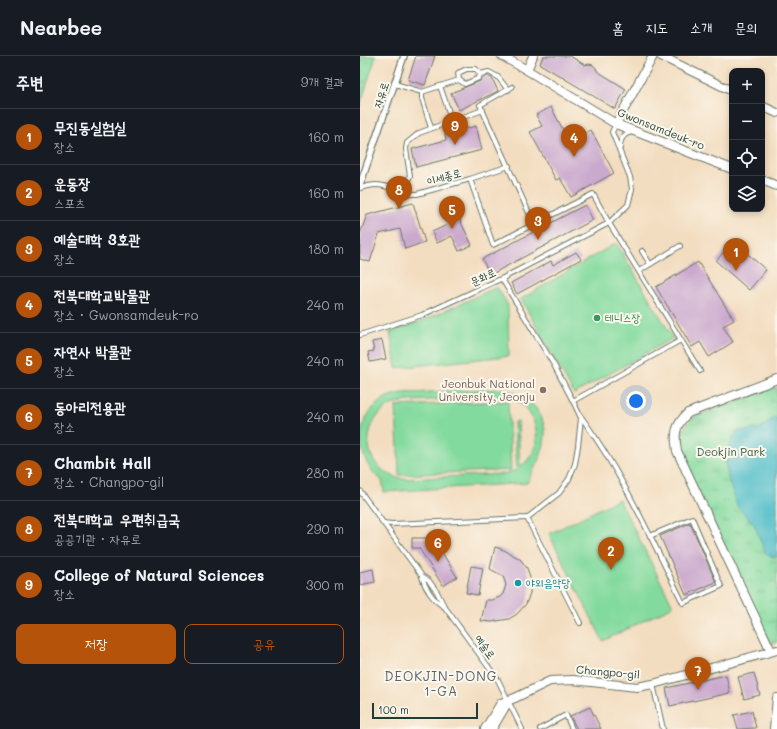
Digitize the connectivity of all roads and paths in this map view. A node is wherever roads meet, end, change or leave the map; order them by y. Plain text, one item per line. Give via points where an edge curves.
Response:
1 (404, 56) edge
2 (502, 56) edge
3 (533, 56) edge
4 (653, 56) edge
5 (661, 56) edge
6 (528, 70) junction
7 (480, 74) junction
8 (458, 80) junction
9 (395, 84) junction
10 (440, 86) junction
11 (729, 90) edge
12 (422, 92) junction
13 (765, 107) edge
14 (483, 110) junction
15 (776, 110) edge
16 (452, 121) junction
17 (616, 124) junction
18 (431, 128) junction
19 (638, 132) junction
20 (620, 150) junction
21 (509, 166) junction
22 (729, 168) edge
23 (470, 179) junction
24 (765, 181) edge
25 (777, 186) edge
26 (360, 187) edge
27 (402, 191) junction
28 (609, 223) junction
29 (534, 224) junction
30 (680, 246) dead end
31 (642, 251) dead end
32 (650, 264) junction
33 (639, 271) junction
34 (502, 279) junction
35 (360, 335) edge
36 (681, 340) junction
37 (700, 371) dead end
38 (777, 379) edge
39 (573, 402) junction
40 (582, 418) junction
41 (360, 491) edge
42 (527, 518) junction
43 (383, 523) junction
44 (650, 536) junction
45 (580, 623) dead end
46 (775, 651) edge
47 (653, 684) junction
48 (777, 698) edge
49 (509, 700) junction
50 (485, 729) edge
51 (492, 729) edge
52 (522, 729) edge
53 (540, 729) edge
54 (572, 729) edge
55 (663, 729) edge
56 (774, 729) edge

1 - 9 street, 자유로
2 - 6 street, Gwonsamdeuk-ro
3 - 6 street
4 - 17 street
5 - 11 street
6 - 17 street, Gwonsamdeuk-ro
7 - 8 lane via 479,78 465,84
7 - 8 lane via 476,69 467,68 458,73
7 - 14 lane via 489,72 510,89 480,105
8 - 10 lane
9 - 12 lane
9 - 26 street, 자유로
10 - 12 lane
10 - 16 lane
12 - 18 lane
13 - 15 street
14 - 16 lane
14 - 21 lane
16 - 18 lane
17 - 19 street, Gwonsamdeuk-ro
17 - 20 lane, 문화로 via 612,132
18 - 27 lane via 419,133 407,143 410,176
19 - 20 lane via 623,136
19 - 22 street, Gwonsamdeuk-ro
20 - 28 lane, 문화로 via 632,189 628,205
21 - 23 lane, 이세종로
21 - 29 lane
23 - 27 lane, 이세종로 via 417,194 410,195
23 - 29 lane via 494,245
24 - 25 street
26 - 27 lane, 이세종로 via 376,185
28 - 29 lane via 593,194
28 - 33 lane
28 - 34 lane, 문화로
30 - 32 lane
31 - 32 lane
32 - 33 lane
33 - 36 lane
34 - 35 lane, 문화로 via 422,316
34 - 39 lane
36 - 37 lane
36 - 39 lane
38 - 46 street via 688,413 677,428 675,439 677,451
39 - 40 lane
40 - 42 lane via 575,464 569,479 559,493
40 - 44 lane via 623,482
41 - 43 lane, 예술로
42 - 43 lane
42 - 45 lane
43 - 49 lane, 예술로 via 437,592
44 - 44 lane via 683,603 721,586 692,518
46 - 47 street, Changpo-gil
47 - 49 street, Changpo-gil via 638,687 573,680 550,681
47 - 55 lane
48 - 56 street
49 - 50 street, Changpo-gil via 500,703
49 - 51 street
49 - 52 lane, 예술로
53 - 54 lane via 566,715

